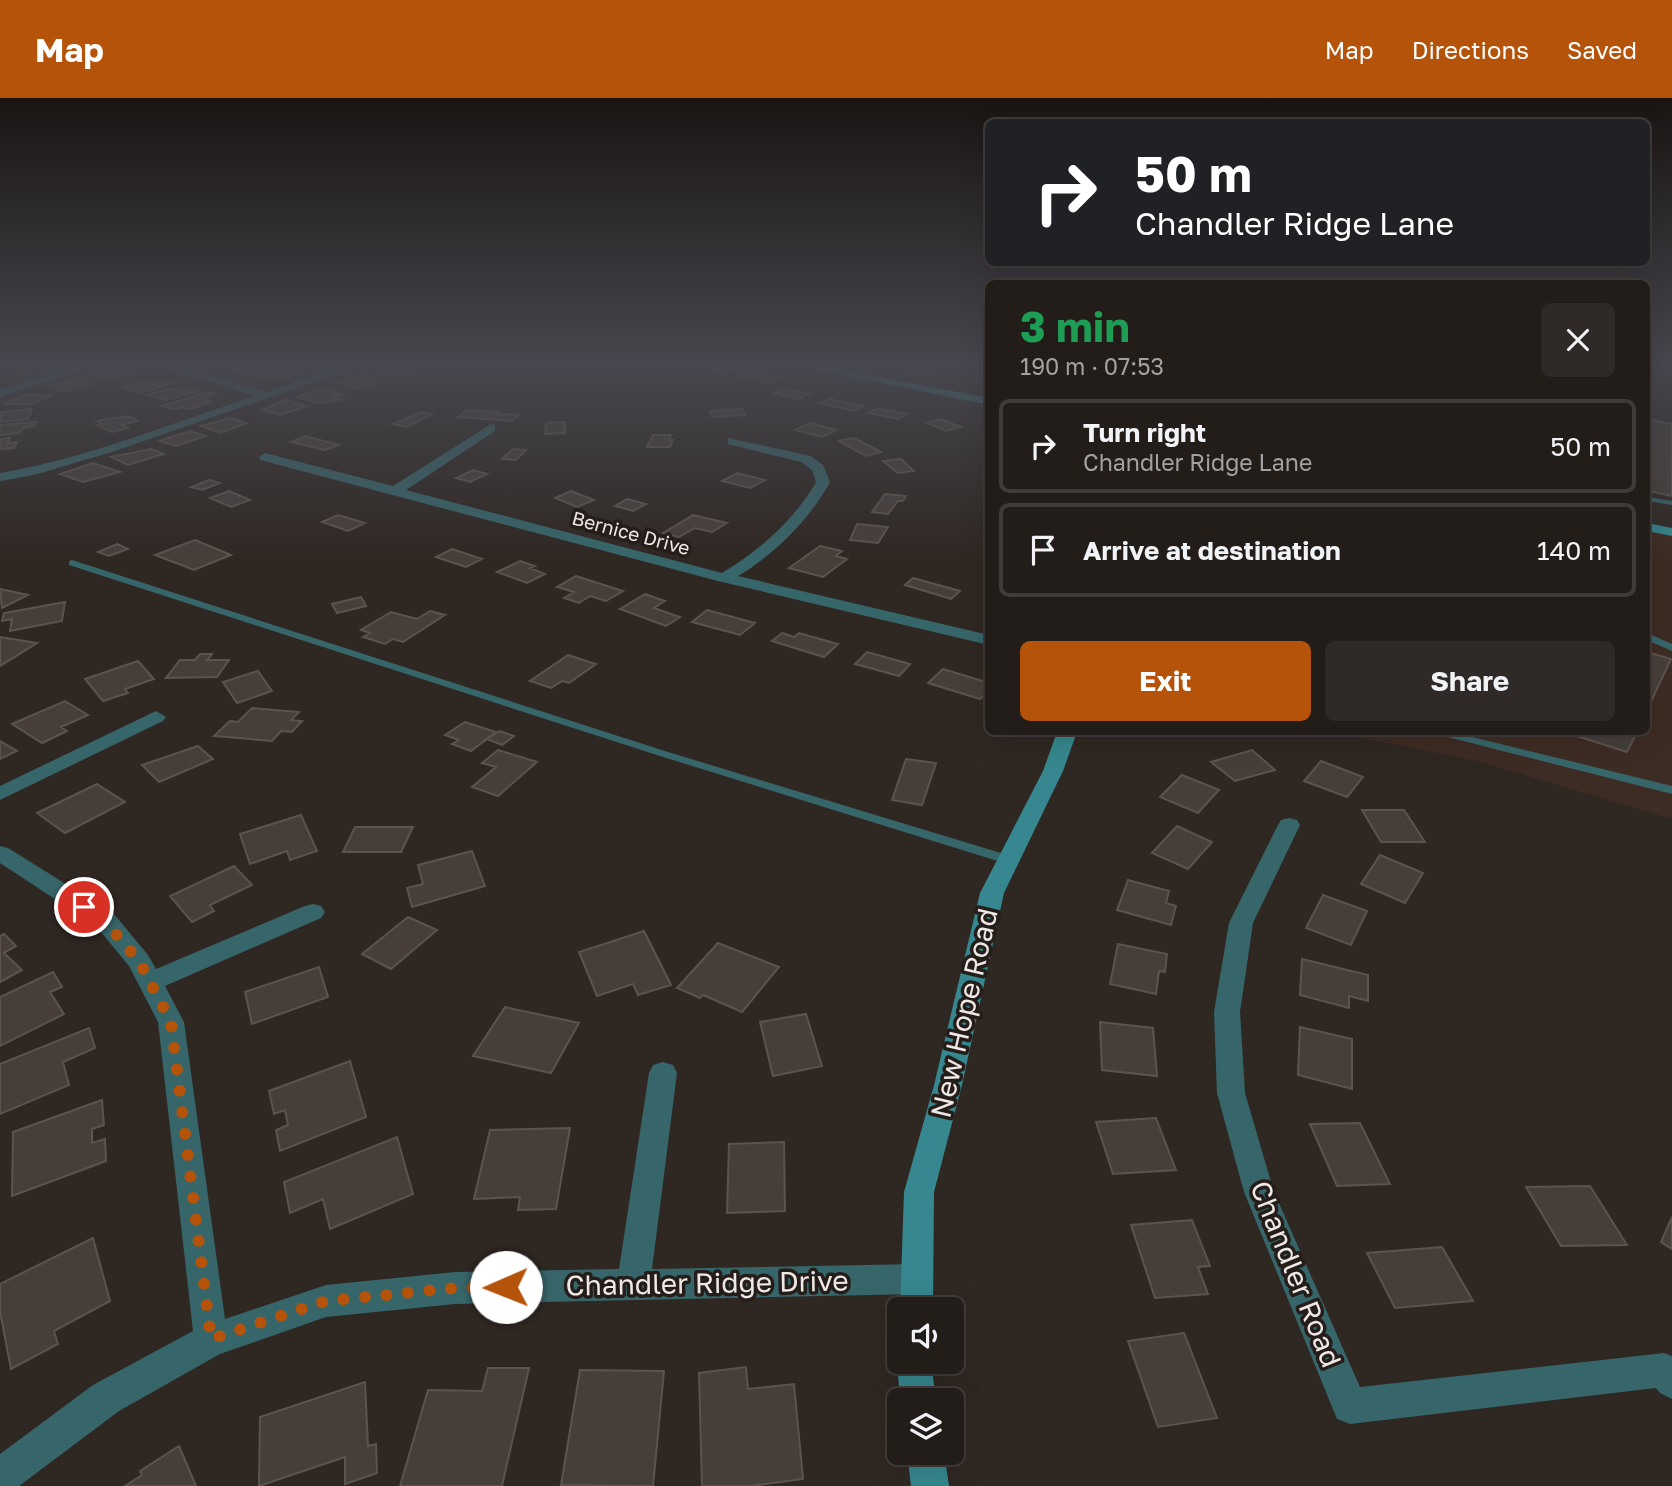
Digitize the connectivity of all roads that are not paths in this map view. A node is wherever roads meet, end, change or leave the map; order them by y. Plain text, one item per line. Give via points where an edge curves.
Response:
1 (167, 429) edge
2 (490, 429) edge
3 (732, 440) dead end
4 (265, 457) dead end
5 (0, 477) edge
6 (395, 491) junction
7 (1650, 499) edge
8 (1672, 503) edge
9 (1650, 528) edge
10 (1672, 532) edge
11 (72, 564) dead end
12 (724, 578) junction
13 (1650, 637) edge
14 (985, 639) edge
15 (1672, 648) edge
16 (156, 717) dead end
17 (1066, 735) edge
18 (1452, 735) edge
19 (1672, 790) edge
20 (0, 794) edge
21 (1289, 825) dead end
22 (0, 853) edge
23 (1010, 860) junction
24 (313, 912) dead end
25 (151, 982) junction
26 (663, 1073) dead end
27 (633, 1284) junction
28 (916, 1294) edge
29 (211, 1339) junction
30 (1672, 1381) edge
31 (927, 1465) edge
32 (0, 1477) edge
33 (930, 1486) edge

1 - 5 street
2 - 6 street
3 - 12 street via 806,459 818,468 823,482 807,509
4 - 6 street, Bernice Drive
6 - 12 street, Bernice Drive
7 - 8 lane
9 - 10 street
11 - 23 lane
12 - 14 street, Bernice Drive
13 - 15 lane
16 - 20 street
17 - 23 street, New Hope Road via 1054,771
18 - 19 lane
21 - 30 street, Chandler Road via 1241,923 1227,1012 1231,1093 1259,1192 1350,1406 1664,1370
22 - 25 street via 104,920
23 - 28 street, New Hope Road via 992,893 919,1192
24 - 25 street
25 - 29 street via 171,1022
26 - 27 street
27 - 28 street, Chandler Ridge Drive
27 - 29 street, Chandler Ridge Drive via 455,1288 326,1301
29 - 32 street, Chandler Ridge Drive via 106,1398
31 - 33 street

